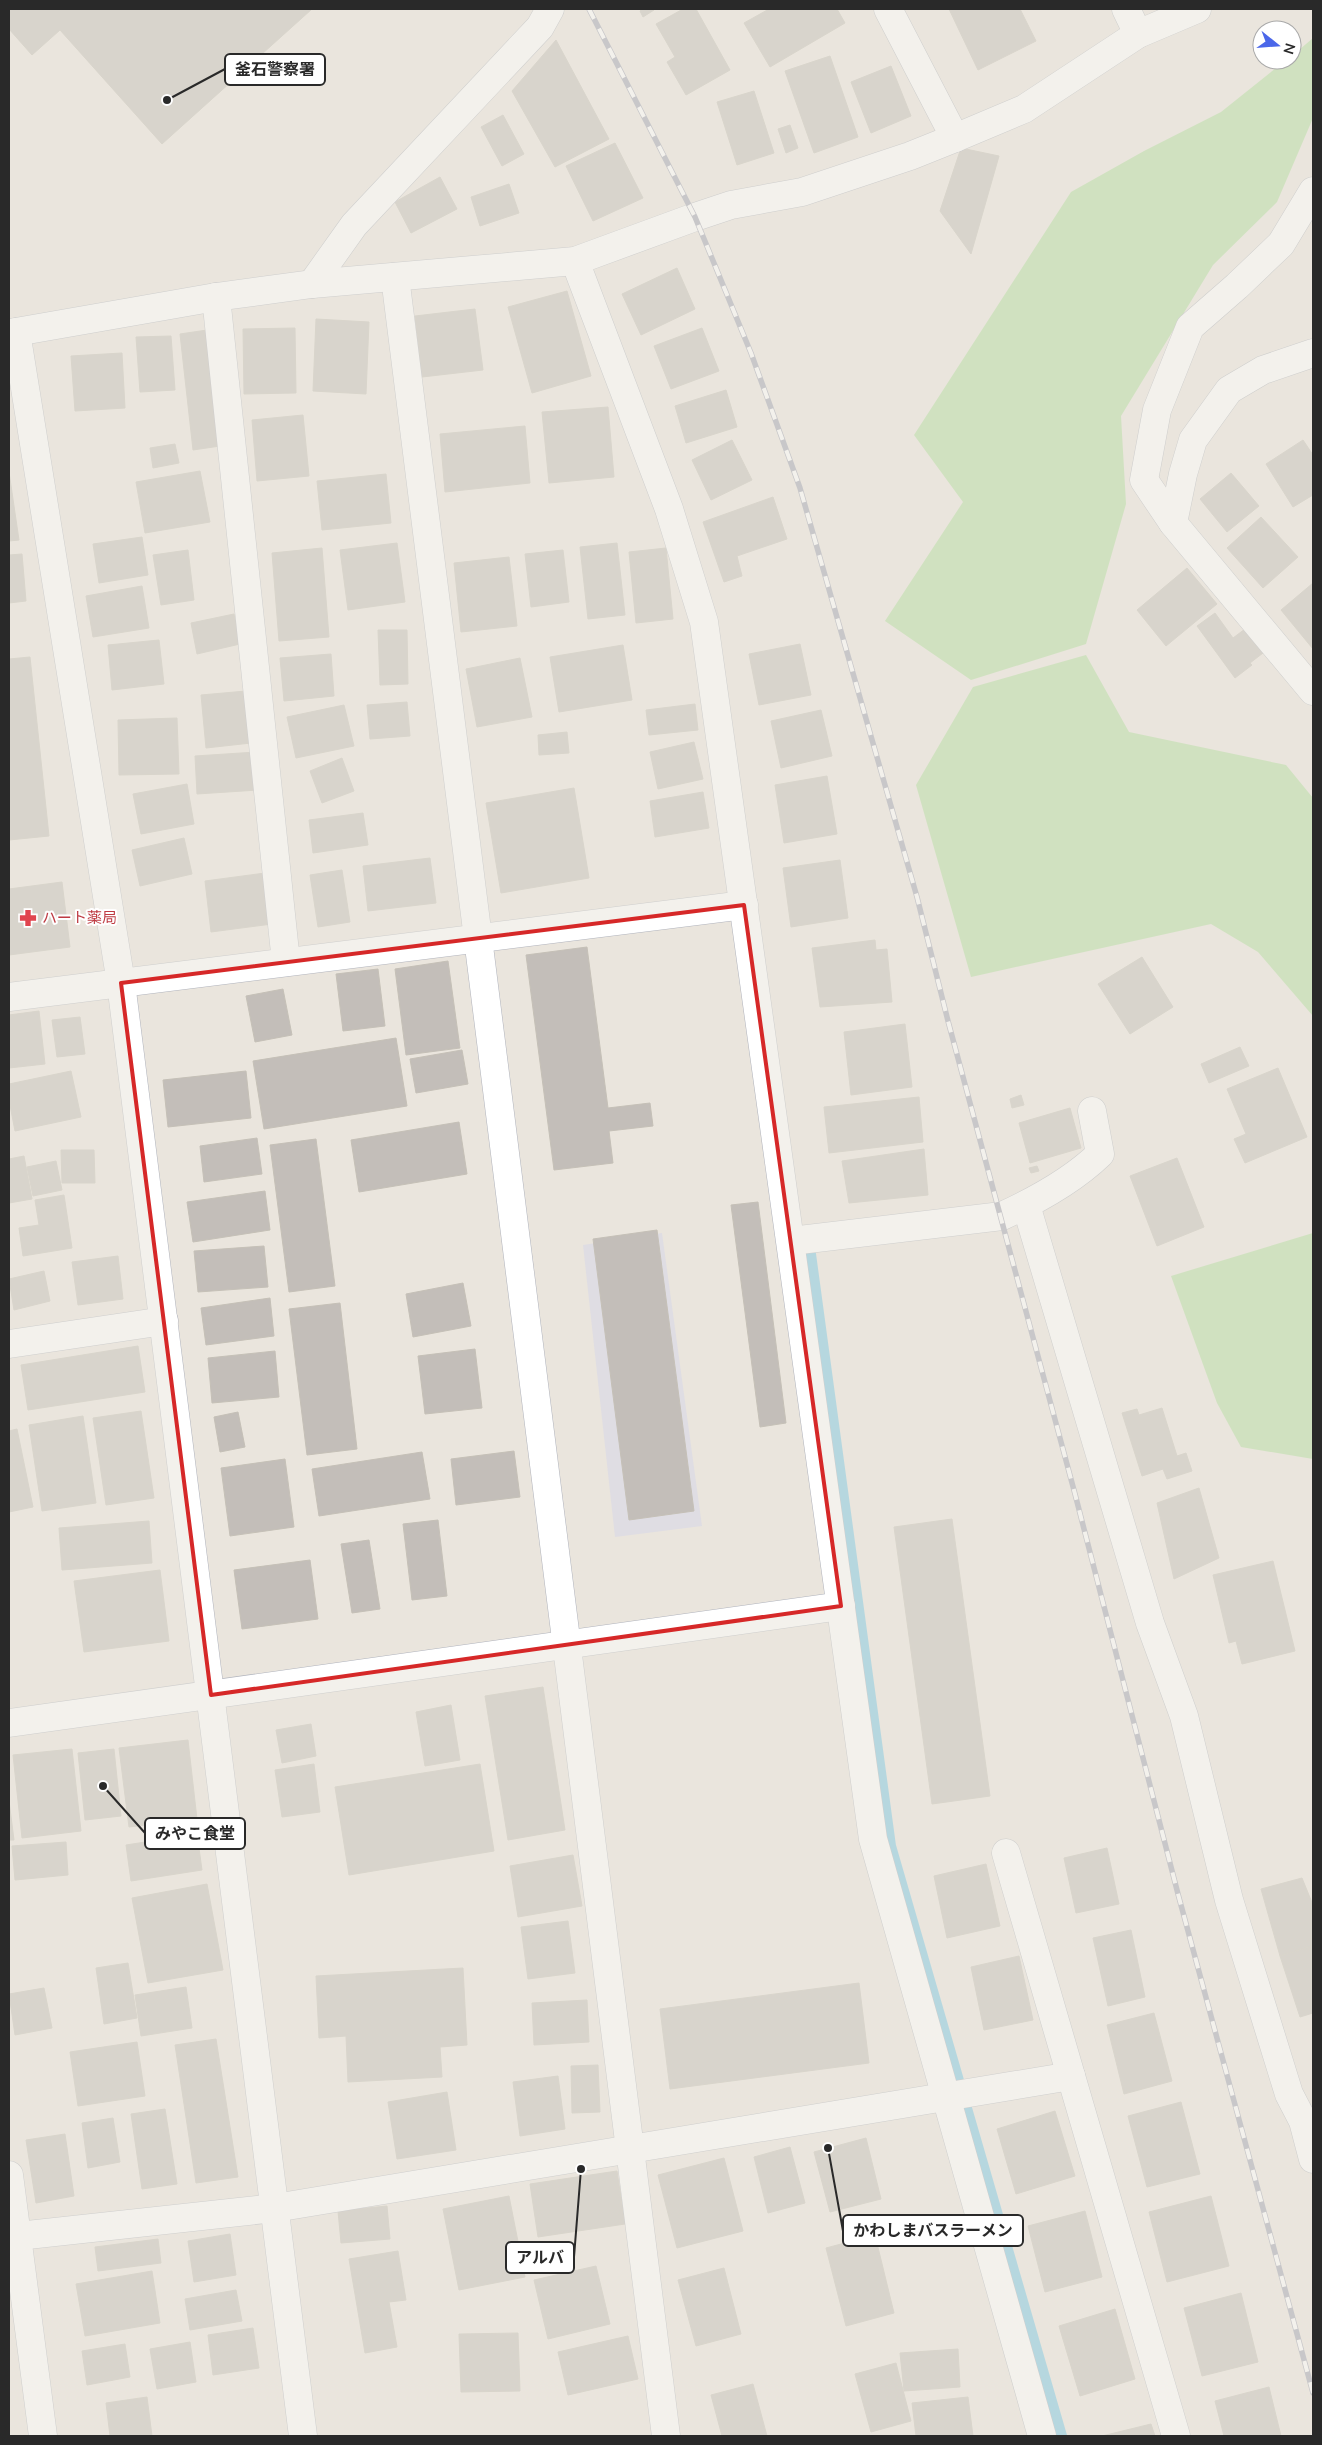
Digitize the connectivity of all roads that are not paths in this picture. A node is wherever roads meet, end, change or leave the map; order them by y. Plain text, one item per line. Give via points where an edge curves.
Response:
1 (550, 9) edge
2 (888, 9) edge
3 (1126, 9) edge
4 (1197, 9) edge
5 (1138, 34) junction
6 (955, 138) junction
7 (1313, 190) edge
8 (575, 261) junction
9 (395, 277) junction
10 (312, 284) junction
11 (216, 297) junction
12 (12, 333) edge
13 (1313, 353) edge
14 (1173, 523) junction
15 (1313, 691) edge
16 (744, 905) junction
17 (478, 938) junction
18 (286, 962) junction
19 (121, 983) junction
20 (9, 997) edge
21 (1092, 1112) dead end
22 (1026, 1205) junction
23 (791, 1241) junction
24 (164, 1321) junction
25 (9, 1344) edge
26 (841, 1606) junction
27 (567, 1644) junction
28 (210, 1695) junction
29 (9, 1723) edge
30 (1006, 1853) dead end
31 (1071, 2076) junction
32 (946, 2097) junction
33 (630, 2149) junction
34 (1313, 2159) edge
35 (9, 2175) edge
36 (275, 2208) junction
37 (13, 2237) edge
38 (43, 2436) edge
39 (303, 2436) edge
40 (666, 2436) edge
41 (1042, 2436) edge
42 (1176, 2436) edge

1 - 10 street via 540,27 354,225
2 - 6 street
3 - 5 street
4 - 5 street
5 - 6 street via 1024,109
6 - 8 street via 802,192 731,205
7 - 14 street via 1281,244 1190,327 1157,410 1144,480
8 - 9 street
8 - 16 street via 669,509 704,622
9 - 10 street
9 - 17 street
10 - 11 street
11 - 12 street
11 - 18 street
12 - 19 street
13 - 14 street via 1263,370 1229,390 1194,440 1181,480
14 - 15 street
16 - 17 street
16 - 23 street
17 - 18 street
17 - 27 street
18 - 19 street
19 - 20 street
19 - 24 street
21 - 22 street via 1100,1154 1083,1170
22 - 23 street via 1002,1216
22 - 34 street via 1150,1623 1184,1716 1229,1900 1289,2094 1303,2122
23 - 26 street
24 - 25 street
24 - 28 street
26 - 27 street
26 - 32 street via 873,1839
27 - 28 street
27 - 33 street
28 - 29 street
28 - 36 street
30 - 31 street
31 - 32 street
31 - 42 street
32 - 33 street
32 - 41 street
33 - 36 street
33 - 40 street
35 - 37 street
36 - 37 street
36 - 39 street
37 - 38 street

